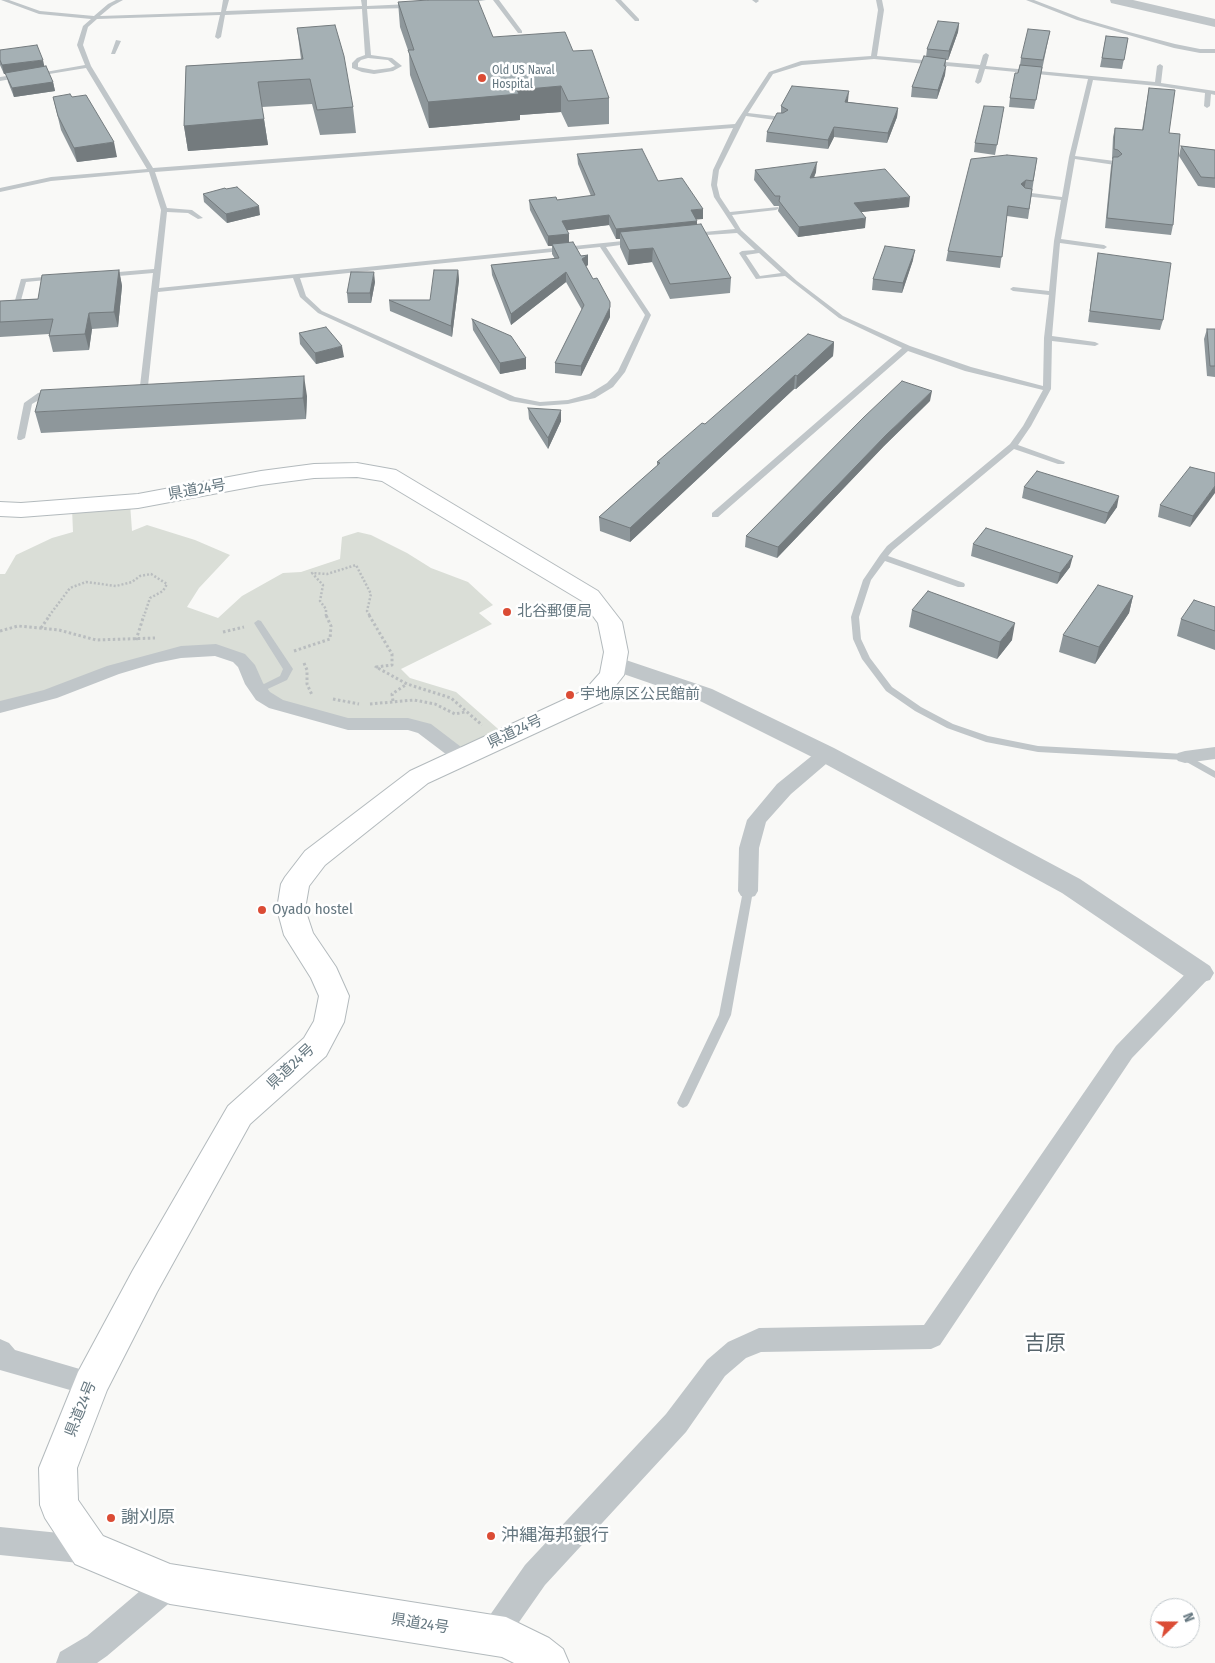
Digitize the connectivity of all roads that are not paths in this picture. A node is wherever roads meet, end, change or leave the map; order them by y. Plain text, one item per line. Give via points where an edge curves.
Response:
1 (4, 0) edge
2 (120, 0) edge
3 (226, 0) edge
4 (364, 0) edge
5 (483, 0) edge
6 (496, 0) edge
7 (618, 0) edge
8 (879, 0) edge
9 (1029, 0) edge
10 (1116, 0) edge
11 (459, 2) edge
12 (414, 6) edge
13 (365, 8) junction
14 (223, 14) junction
15 (94, 18) junction
16 (636, 20) dead end
17 (1215, 23) edge
18 (520, 32) dead end
19 (218, 37) dead end
20 (118, 41) dead end
21 (1215, 51) edge
22 (113, 53) dead end
23 (986, 55) dead end
24 (368, 56) junction
25 (874, 57) junction
26 (88, 66) junction
27 (1160, 66) dead end
28 (982, 68) junction
29 (31, 75) edge
30 (24, 76) edge
31 (1091, 77) junction
32 (0, 79) edge
33 (978, 82) dead end
34 (1158, 84) junction
35 (1208, 93) junction
36 (1215, 93) edge
37 (1206, 106) dead end
38 (744, 114) junction
39 (783, 118) edge
40 (736, 126) junction
41 (1072, 157) junction
42 (1115, 163) edge
43 (150, 170) junction
44 (0, 190) edge
45 (1024, 194) edge
46 (1065, 199) junction
47 (776, 208) edge
48 (164, 210) junction
49 (728, 214) junction
50 (200, 218) dead end
51 (739, 231) junction
52 (690, 236) edge
53 (641, 241) edge
54 (1057, 241) junction
55 (602, 245) junction
56 (1104, 247) dead end
57 (760, 250) junction
58 (158, 272) junction
59 (785, 274) junction
60 (100, 275) edge
61 (296, 276) junction
62 (62, 278) edge
63 (1013, 289) dead end
64 (156, 290) junction
65 (1052, 293) junction
66 (17, 304) edge
67 (1048, 338) junction
68 (1095, 344) dead end
69 (907, 348) junction
70 (144, 386) junction
71 (153, 386) edge
72 (135, 387) edge
73 (1047, 389) junction
74 (62, 392) edge
75 (21, 438) dead end
76 (1013, 446) junction
77 (1061, 462) dead end
78 (0, 509) edge
79 (715, 515) dead end
80 (883, 557) junction
81 (961, 585) dead end
82 (258, 623) road end
83 (614, 663) junction
84 (259, 690) junction
85 (0, 707) edge
86 (1215, 753) edge
87 (826, 754) junction
88 (462, 757) junction
89 (1185, 757) junction
90 (1215, 775) edge
91 (748, 891) joint
92 (1200, 973) joint
93 (683, 1103) dead end
94 (0, 1351) edge
95 (91, 1384) junction
96 (0, 1541) edge
97 (88, 1550) junction
98 (170, 1584) junction
99 (493, 1635) junction
100 (71, 1663) edge
101 (549, 1663) edge

1 - 15 lane via 39,12
2 - 15 lane
3 - 14 lane
4 - 13 lane
5 - 11 lane
6 - 18 lane
7 - 16 lane
8 - 25 lane via 881,10
9 - 21 lane via 1079,19 1174,46
10 - 17 street
12 - 13 lane
13 - 14 lane
13 - 24 lane
14 - 15 lane
14 - 19 lane
15 - 26 lane via 86,26 80,45
20 - 22 lane
23 - 28 lane
24 - 24 lane via 390,59 398,66 374,72 355,68 359,59
25 - 28 lane
25 - 38 lane via 814,61 772,73
26 - 29 lane
26 - 43 lane
27 - 34 lane
28 - 31 lane
28 - 33 lane
30 - 32 lane
31 - 34 lane
31 - 41 lane
34 - 35 lane
35 - 36 lane
35 - 37 lane
38 - 39 lane
38 - 40 lane
40 - 43 lane
40 - 49 lane via 716,170 714,185 717,198
41 - 42 lane
41 - 46 lane
43 - 44 lane via 51,179
43 - 48 lane
45 - 46 lane
46 - 54 lane
47 - 49 lane
48 - 50 lane via 190,211
48 - 58 lane
49 - 51 lane
51 - 52 lane
51 - 57 lane
53 - 55 lane
54 - 56 lane
54 - 65 lane
55 - 61 lane
55 - 61 lane via 648,315 621,372 610,385 592,396 568,402 540,404 513,399 320,312 303,297
57 - 59 lane
57 - 59 lane via 742,253 758,278
58 - 60 lane
58 - 64 lane
59 - 69 lane via 842,318
61 - 64 lane
62 - 66 lane via 23,280
63 - 65 lane
64 - 70 lane
65 - 67 lane
67 - 68 lane
67 - 73 lane
69 - 73 lane via 968,369
69 - 79 lane
70 - 71 lane
70 - 72 lane
73 - 76 lane
74 - 75 lane via 41,394 28,403
76 - 77 lane
76 - 80 lane
78 - 83 main road, 県道24号 via 138,500 314,471 357,470 388,475 590,596 610,622 616,652
80 - 81 lane
80 - 89 lane via 868,580 855,617 857,639 866,659 889,689 918,709 950,726 986,739 1038,749
82 - 84 lane via 288,669 284,678
83 - 87 street via 704,694
83 - 88 main road, 県道24号 via 612,675 594,696
84 - 85 street via 239,658 216,650 182,652 135,663 50,694
84 - 88 street via 276,704 348,724 408,724 424,728
86 - 89 street
87 - 91 street via 784,789 757,820 749,848
87 - 92 street via 1071,886
88 - 95 main road, 県道24号 via 419,777 315,858 296,884 291,909 299,935 325,975 334,996 329,1022 315,1047 239,1115
89 - 90 lane
91 - 93 lane via 725,1015
92 - 99 street via 1124,1052 931,1337 759,1340 737,1350 716,1368 676,1423 535,1575
94 - 95 street via 6,1360
95 - 97 main road, 県道24号 via 58,1468 59,1505
96 - 97 street
97 - 98 main road, 県道24号
98 - 99 main road, 県道24号
98 - 100 street via 98,1646
99 - 101 main road, 県道24号 via 535,1652

